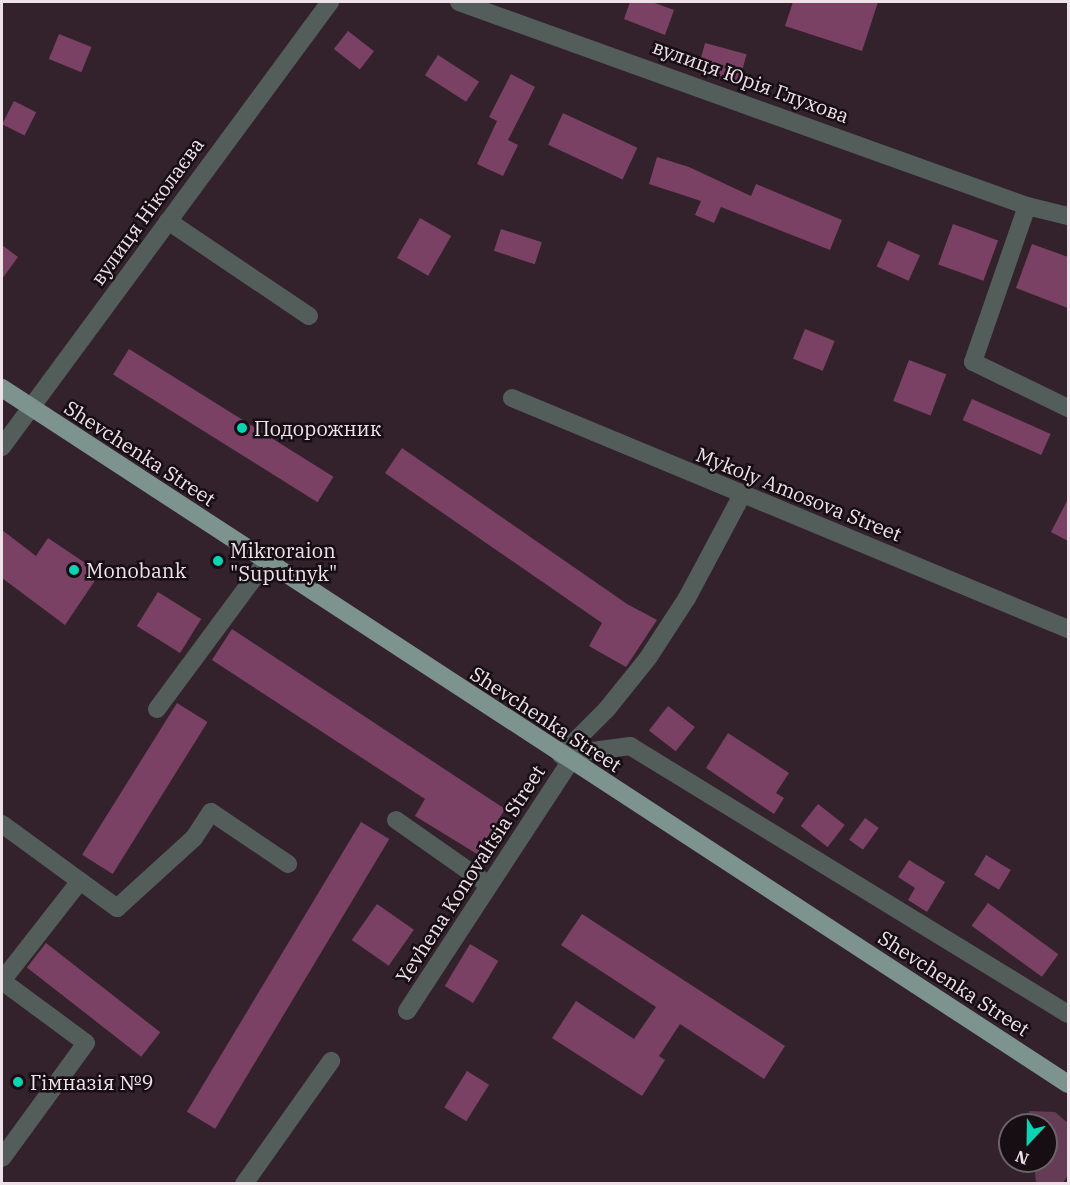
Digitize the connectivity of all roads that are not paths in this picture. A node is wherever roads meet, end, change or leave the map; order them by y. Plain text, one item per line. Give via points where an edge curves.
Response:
1 (330, 2) edge
2 (459, 2) edge
3 (1027, 206) junction
4 (1068, 216) edge
5 (168, 221) junction
6 (309, 316) dead end
7 (2, 388) edge
8 (512, 398) dead end
9 (30, 407) junction
10 (1068, 408) edge
11 (2, 447) edge
12 (742, 495) junction
13 (265, 563) junction
14 (1068, 629) edge
15 (157, 709) dead end
16 (566, 758) junction
17 (396, 820) dead end
18 (2, 824) edge
19 (288, 864) dead end
20 (80, 881) junction
21 (489, 885) junction
22 (407, 1011) dead end
23 (1068, 1014) edge
24 (331, 1060) dead end
25 (1068, 1084) edge
26 (2, 1158) edge
27 (244, 1184) edge

1 - 5 street, вулиця Ніколаєва
2 - 3 street, вулиця Юрія Глухова
3 - 4 street, вулиця Юрія Глухова
3 - 10 street via 974,362
5 - 6 street
5 - 9 street, вулиця Ніколаєва
7 - 9 main road, Shevchenka Street
8 - 12 street, Mykoly Amosova Street
9 - 11 street, вулиця Ніколаєва
9 - 13 main road, Shevchenka Street
12 - 14 street, Mykoly Amosova Street
12 - 16 street, Yevhena Konovaltsia Street via 687,598 648,658
13 - 15 street
13 - 16 main road, Shevchenka Street
16 - 21 street, Yevhena Konovaltsia Street
16 - 23 street via 630,746
16 - 25 main road, Shevchenka Street
17 - 21 street
18 - 20 street
19 - 20 street via 211,812 194,838 117,908
20 - 26 street via 2,981 86,1043
21 - 22 street, Yevhena Konovaltsia Street
24 - 27 street

